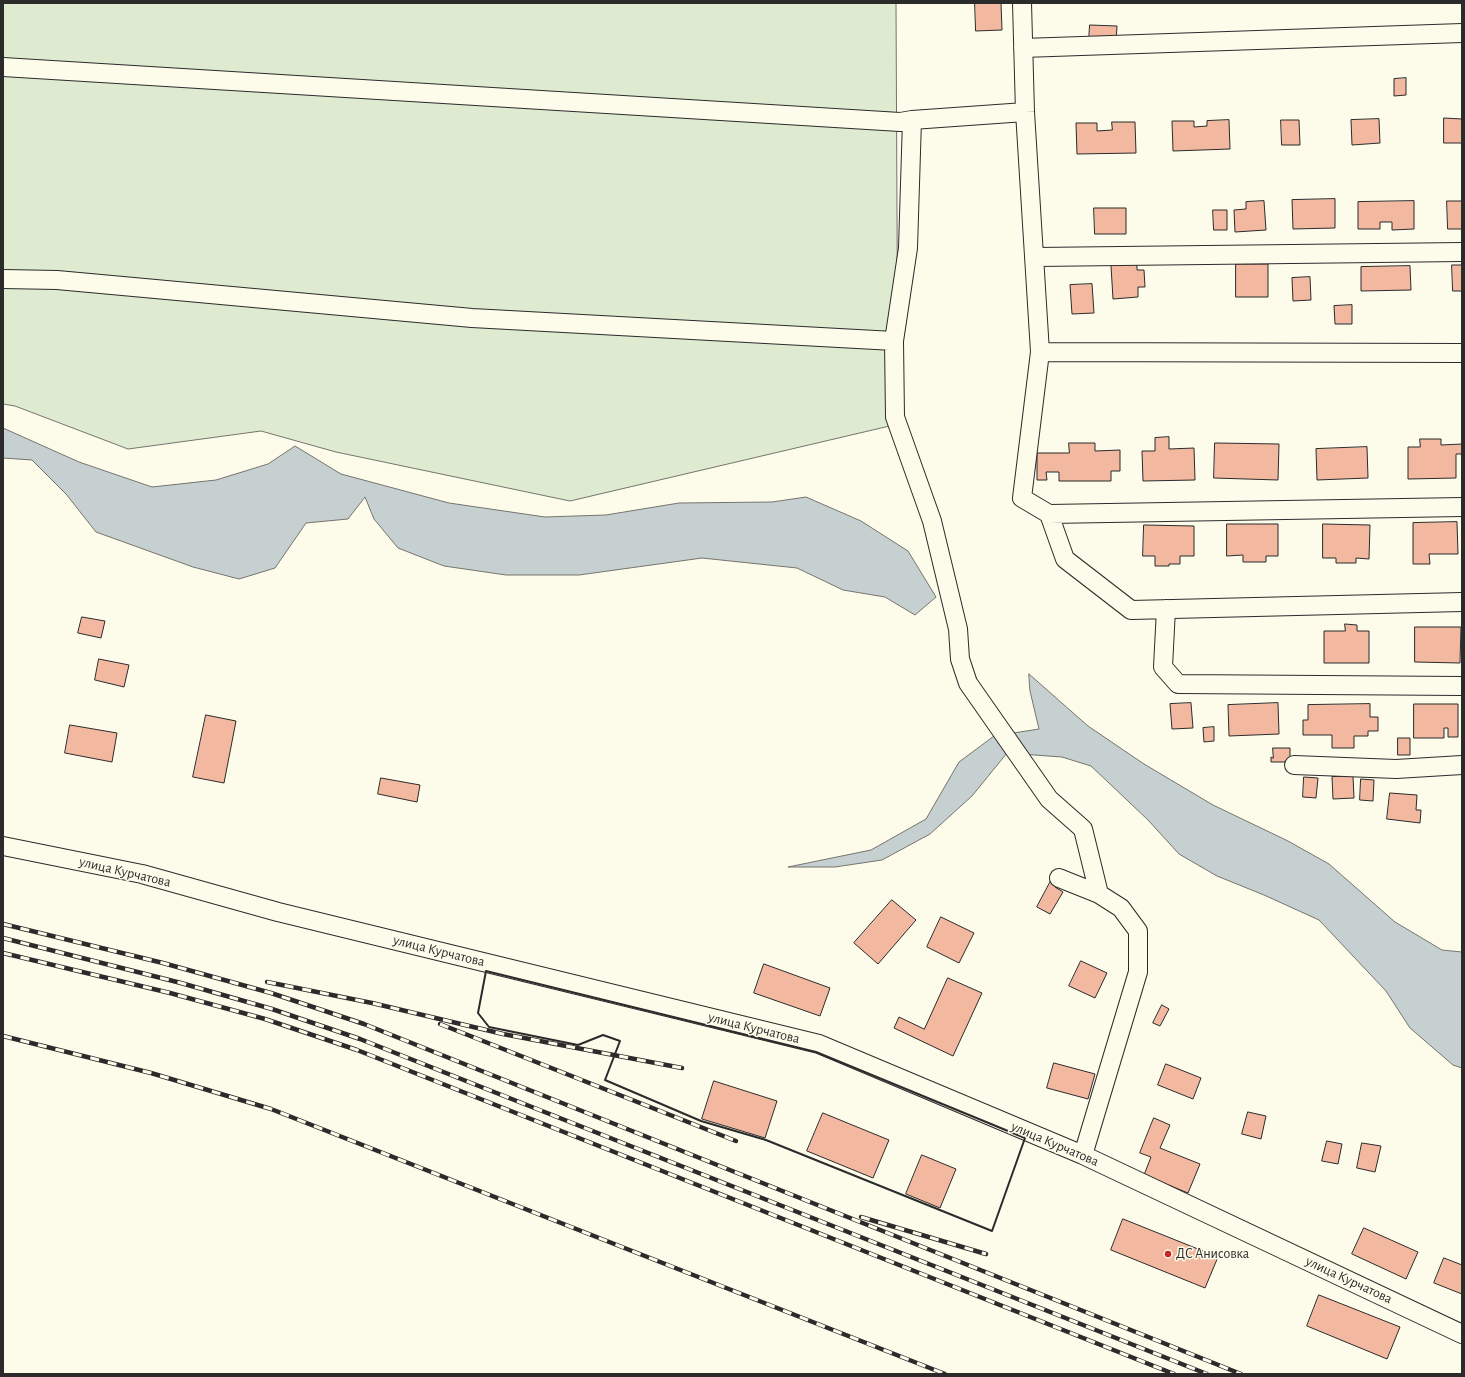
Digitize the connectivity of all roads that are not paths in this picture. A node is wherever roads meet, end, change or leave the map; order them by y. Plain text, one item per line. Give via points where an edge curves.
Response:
1 (1022, 3) edge
2 (1462, 33) edge
3 (1024, 48) junction
4 (3, 67) edge
5 (1025, 112) junction
6 (912, 120) junction
7 (1462, 252) edge
8 (1036, 257) junction
9 (3, 280) edge
10 (894, 341) junction
11 (1040, 352) junction
12 (1462, 353) edge
13 (1462, 507) edge
14 (1049, 514) junction
15 (1462, 602) edge
16 (1166, 609) junction
17 (1462, 686) edge
18 (1294, 765) dead end
19 (1462, 765) edge
20 (3, 846) edge
21 (1059, 878) dead end
22 (1099, 894) junction
23 (1083, 1155) junction
24 (1462, 1334) edge

1 - 3 street
2 - 3 street
3 - 5 street
4 - 6 street via 900,122
5 - 6 street
5 - 8 street
6 - 10 street via 908,248
7 - 8 street
8 - 11 street
9 - 10 street via 57,280 472,318
10 - 22 street via 896,417 932,521 958,629 960,659 968,683 1049,799 1083,829
11 - 12 street
11 - 14 street via 1022,498
13 - 14 street
14 - 16 street via 1065,559 1131,610
15 - 16 street
16 - 17 street via 1163,667 1178,684
18 - 19 street via 1396,769
20 - 23 street, улица Курчатова via 142,874 278,912 819,1044
21 - 22 street
22 - 23 street via 1121,908 1138,931 1138,972
23 - 24 street, улица Курчатова

